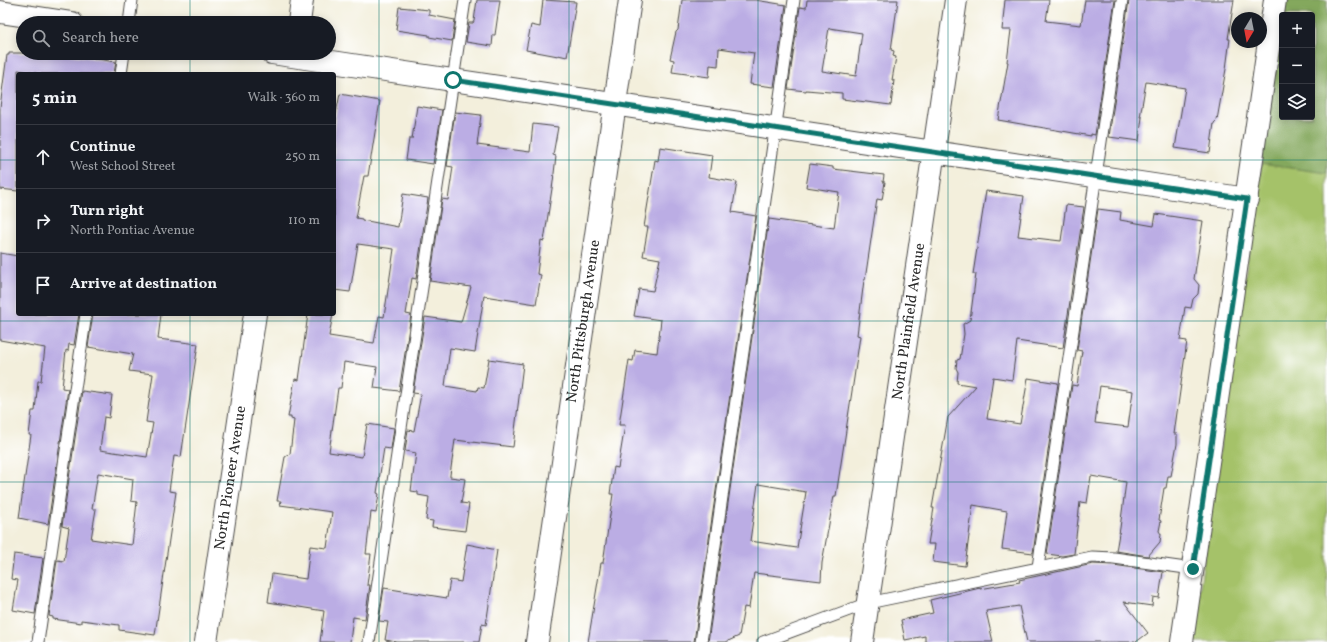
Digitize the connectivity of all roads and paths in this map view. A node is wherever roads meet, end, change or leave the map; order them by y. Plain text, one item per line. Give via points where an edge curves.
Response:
1 (132, 0) edge
2 (302, 0) edge
3 (465, 0) edge
4 (630, 0) edge
5 (794, 0) edge
6 (956, 0) edge
7 (1122, 0) edge
8 (1275, 0) edge
9 (0, 12) edge
10 (26, 16) edge
11 (130, 16) edge
12 (300, 16) edge
13 (123, 60) edge
14 (293, 61) edge
15 (121, 72) edge
16 (453, 80) junction
17 (615, 105) junction
18 (776, 129) junction
19 (933, 152) junction
20 (1096, 177) junction
21 (1247, 199) junction
22 (86, 316) edge
23 (255, 316) edge
24 (1038, 567) junction
25 (1193, 569) junction
26 (868, 603) junction
27 (38, 642) edge
28 (206, 642) edge
29 (369, 642) edge
30 (537, 642) edge
31 (701, 642) edge
32 (763, 642) edge
33 (862, 642) edge
34 (1182, 642) edge

1 - 11 lane
2 - 12 street
3 - 16 lane
4 - 17 street, North Pittsburgh Avenue
5 - 18 lane
6 - 19 street, North Plainfield Avenue
7 - 20 lane
8 - 21 street
9 - 10 street
13 - 15 lane
14 - 16 street
16 - 17 street
16 - 29 lane
17 - 18 street
17 - 30 street, North Pittsburgh Avenue
18 - 19 street
18 - 31 lane
19 - 20 street
19 - 26 street, North Plainfield Avenue
20 - 21 street
20 - 24 lane
21 - 25 street
22 - 27 lane
23 - 28 street, North Pioneer Avenue
24 - 25 lane via 1097,556
24 - 26 lane
25 - 34 street
26 - 32 lane
26 - 33 street, North Plainfield Avenue

